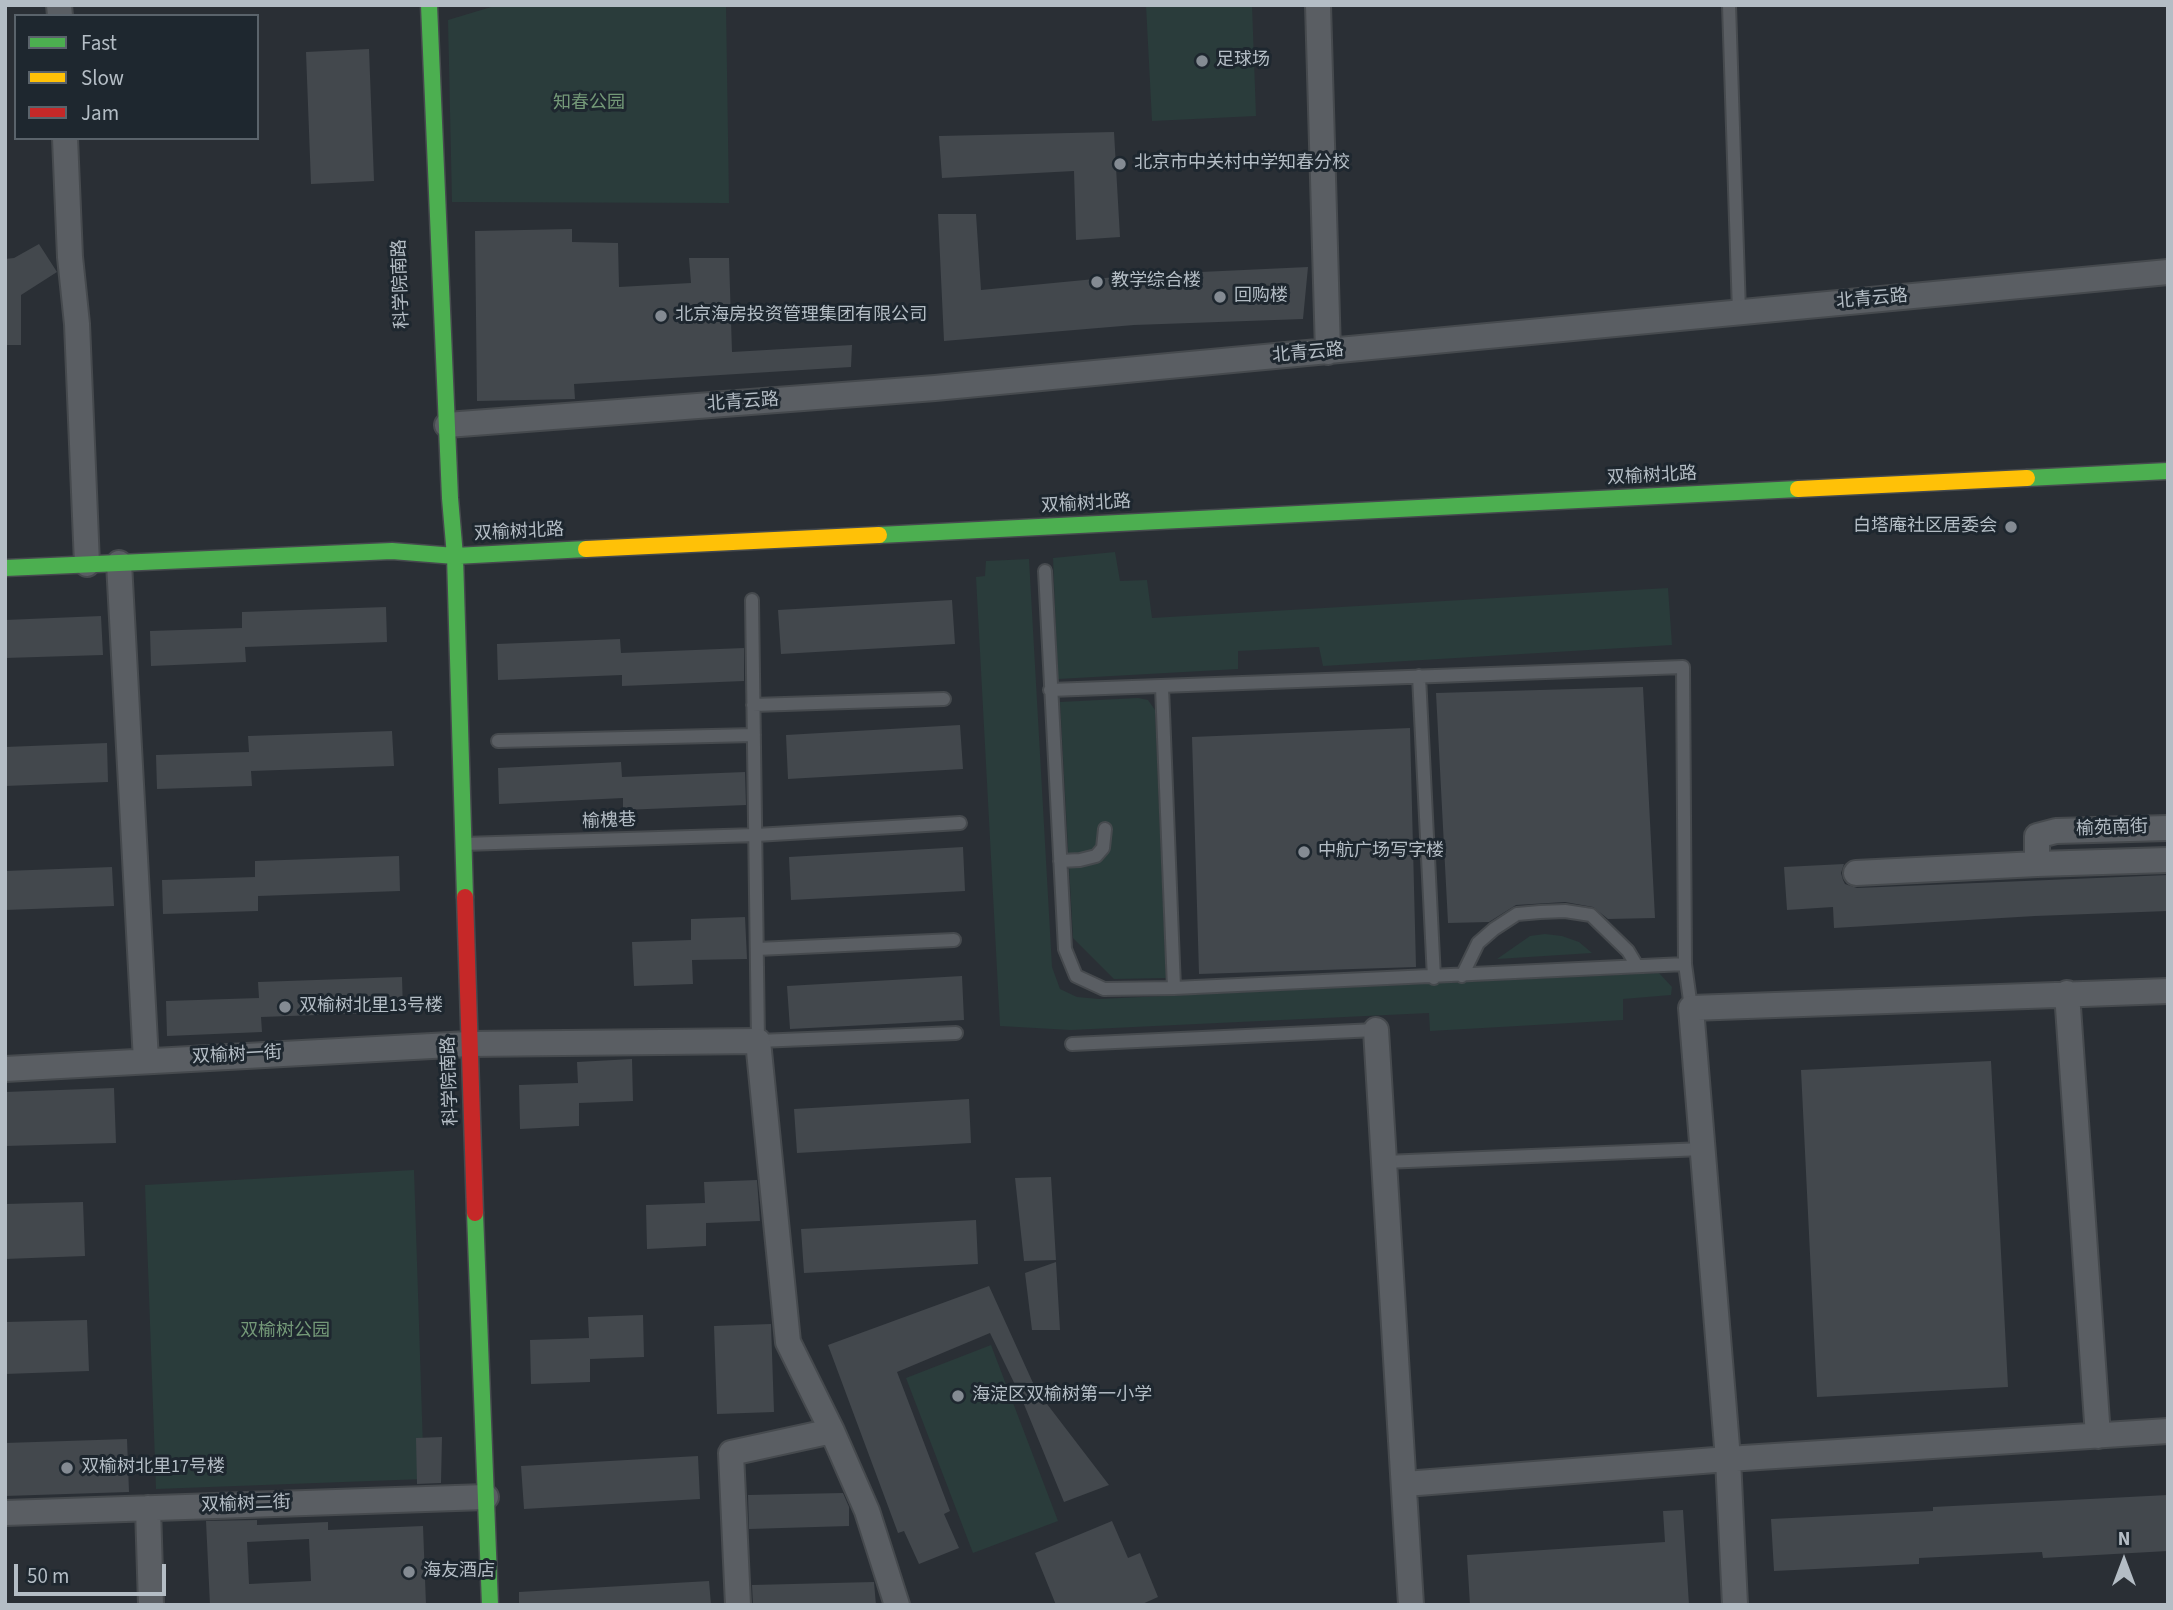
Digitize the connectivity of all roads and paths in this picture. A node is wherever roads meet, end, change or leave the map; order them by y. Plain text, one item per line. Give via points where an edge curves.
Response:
1 (429, 5) edge
2 (1318, 5) edge
3 (1729, 5) edge
4 (65, 140) edge
5 (2168, 272) edge
6 (1739, 312) junction
7 (1328, 352) junction
8 (447, 425) junction
9 (2168, 471) edge
10 (435, 511) dead end
11 (455, 556) junction
12 (119, 563) junction
13 (86, 564) junction
14 (5, 568) edge
15 (1045, 571) dead end
16 (752, 600) dead end
17 (1419, 676) junction
18 (1162, 687) junction
19 (1050, 690) junction
20 (944, 699) dead end
21 (753, 705) junction
22 (754, 735) junction
23 (498, 741) dead end
24 (960, 823) dead end
25 (2168, 828) edge
26 (1105, 829) dead end
27 (755, 835) junction
28 (463, 844) junction
29 (2168, 860) edge
30 (1060, 861) junction
31 (2037, 864) junction
32 (1856, 873) dead end
33 (954, 940) dead end
34 (757, 948) junction
35 (1685, 964) junction
36 (1637, 966) junction
37 (1462, 976) junction
38 (1434, 978) junction
39 (1174, 988) junction
40 (2168, 991) edge
41 (2067, 993) junction
42 (1691, 1007) junction
43 (1376, 1030) joint
44 (956, 1032) dead end
45 (758, 1041) junction
46 (469, 1044) junction
47 (1072, 1044) dead end
48 (146, 1061) junction
49 (5, 1069) edge
50 (1703, 1149) junction
51 (1384, 1162) junction
52 (832, 1430) junction
53 (2168, 1431) edge
54 (2098, 1436) junction
55 (1728, 1459) junction
56 (1405, 1484) junction
57 (486, 1497) junction
58 (148, 1508) junction
59 (5, 1513) edge
60 (151, 1605) edge
61 (490, 1605) edge
62 (738, 1605) edge
63 (897, 1605) edge
64 (1411, 1605) edge
65 (1735, 1605) edge

1 - 8 street, 科学院南路
2 - 7 street
3 - 6 lane
4 - 13 street
5 - 6 street, 北青云路
6 - 7 street, 北青云路
7 - 8 street, 北青云路
8 - 11 street, 科学院南路
9 - 11 street, 双榆树北路
10 - 11 street, 科学院南路
11 - 12 street, 双榆树北路 via 392,551
11 - 28 street, 科学院南路
12 - 13 street, 双榆树北路
12 - 48 street
13 - 14 street, 双榆树北路
15 - 19 lane
16 - 21 lane
17 - 18 lane
17 - 35 lane via 1682,667
17 - 38 lane
18 - 19 lane
18 - 39 lane
19 - 30 lane
20 - 21 lane
21 - 22 lane
22 - 23 lane
22 - 27 lane
24 - 27 lane, 榆槐巷
25 - 31 street, 榆苑南街 via 2036,835
26 - 30 lane via 1103,848 1096,856
27 - 28 lane, 榆槐巷
27 - 34 lane
28 - 46 street, 科学院南路
29 - 31 street
30 - 39 lane via 1065,949 1076,975 1104,989
31 - 32 street
33 - 34 lane
34 - 45 lane
35 - 36 lane
35 - 42 lane
36 - 37 lane
36 - 37 lane via 1591,915 1540,912 1517,914 1494,929 1478,943
37 - 38 lane
38 - 39 lane
40 - 41 street
41 - 42 street
41 - 54 street
42 - 50 street
43 - 47 lane
43 - 51 street
44 - 45 lane
45 - 46 street, 双榆树一街
45 - 52 street via 788,1342
46 - 48 street, 双榆树一街
46 - 57 street, 科学院南路
48 - 49 street, 双榆树一街
50 - 51 lane
50 - 55 street
51 - 56 street
52 - 62 street via 731,1453
52 - 63 street via 867,1511
53 - 54 street
54 - 55 street
55 - 56 street
55 - 65 street
56 - 64 street
57 - 58 street, 双榆树二街
57 - 61 street, 科学院南路
58 - 59 street, 双榆树二街
58 - 60 street

